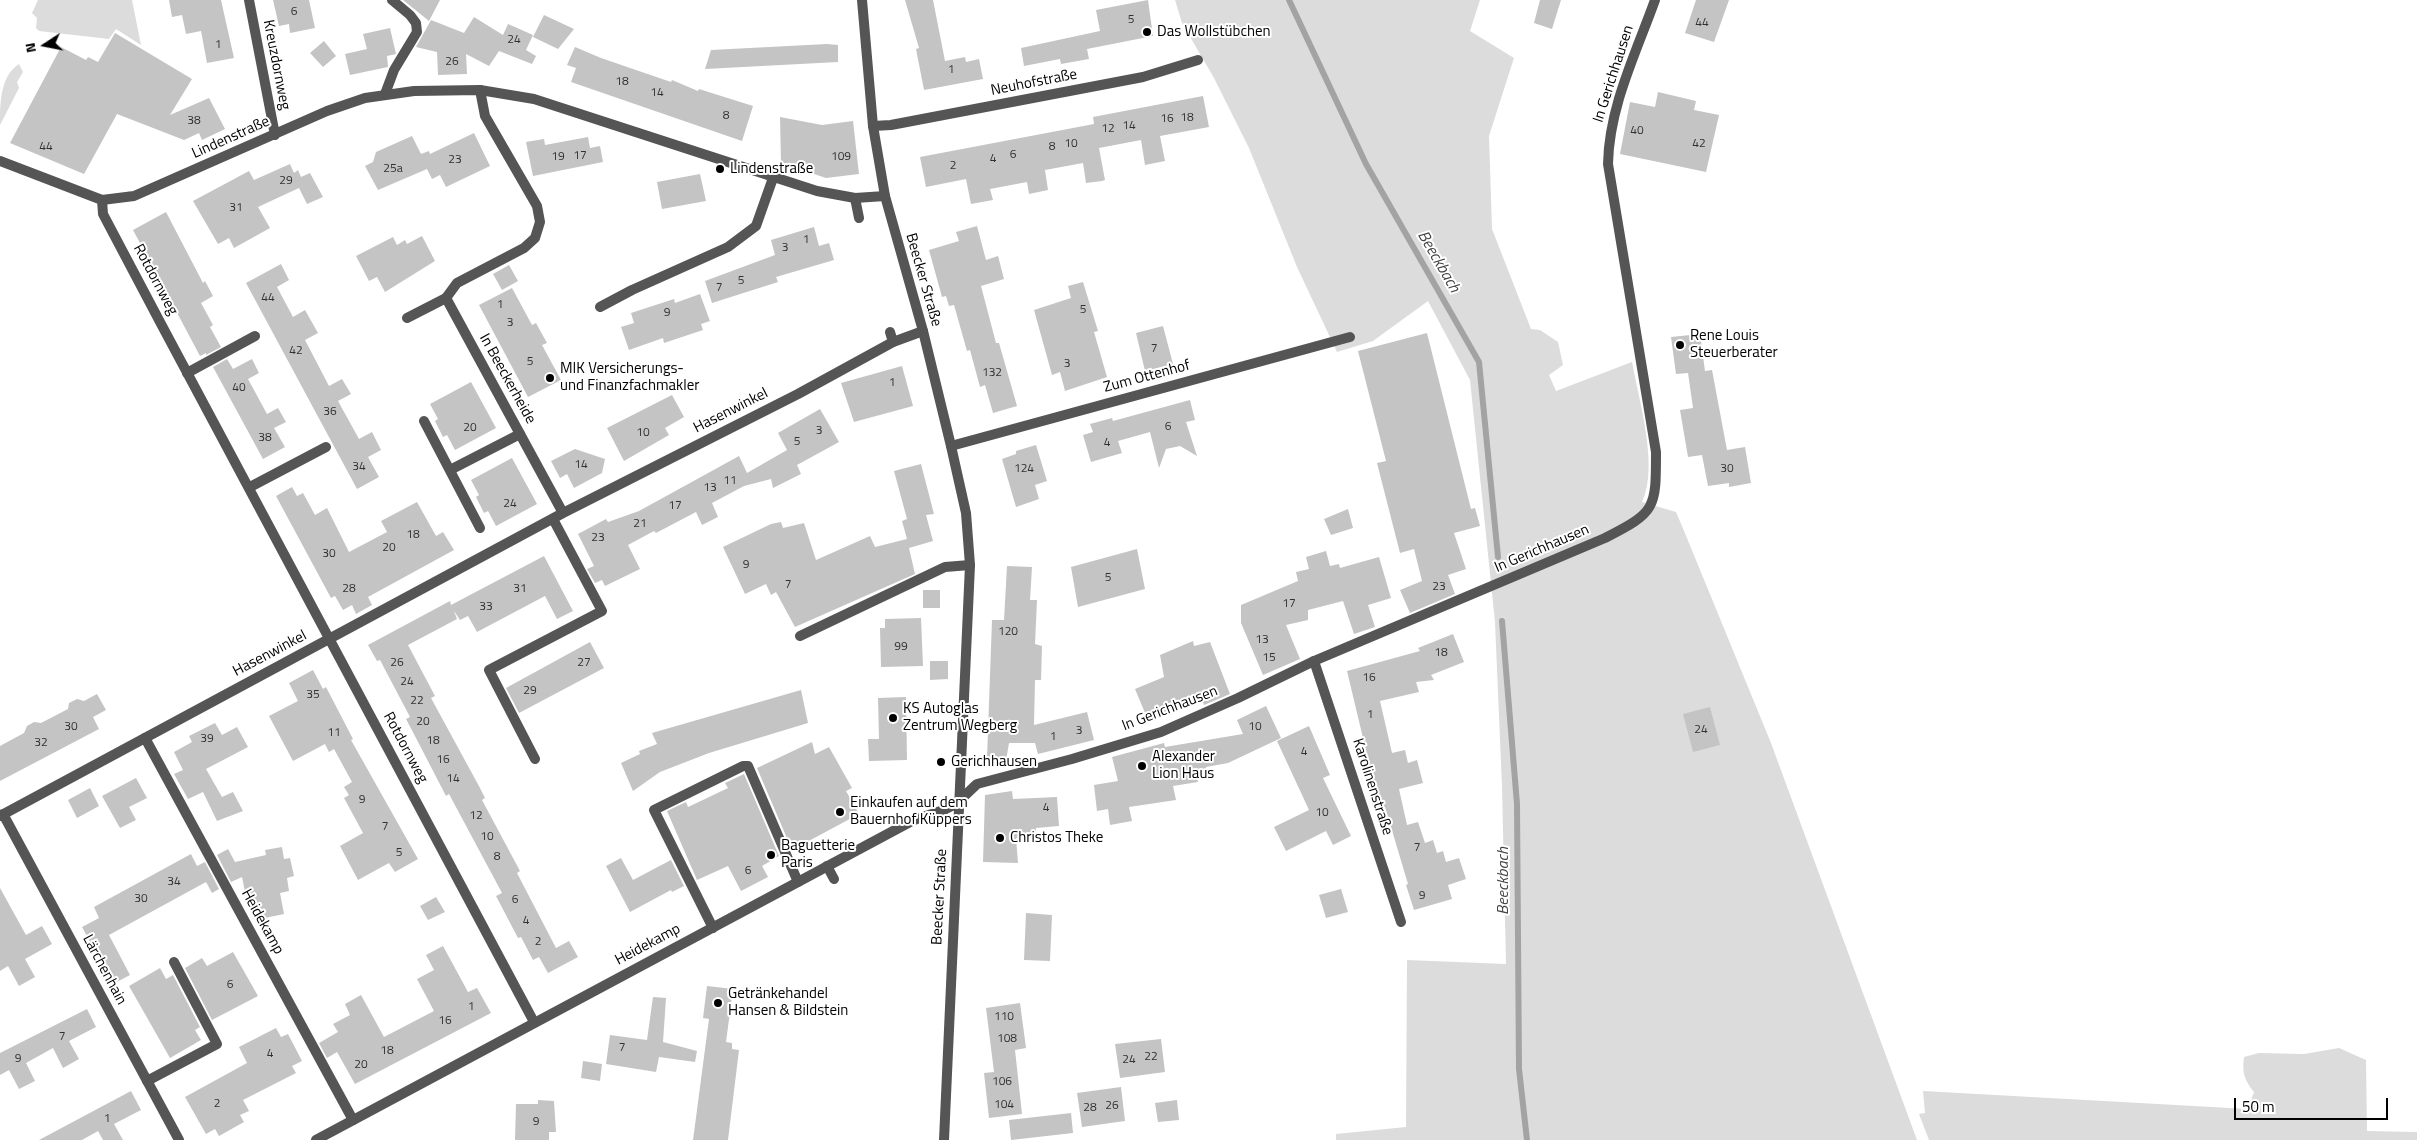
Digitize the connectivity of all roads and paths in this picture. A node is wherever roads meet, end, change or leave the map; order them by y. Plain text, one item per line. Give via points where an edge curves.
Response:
1 (249, 0) edge
2 (392, 0) edge
3 (862, 0) edge
4 (1655, 0) edge
5 (1198, 60) dead end
6 (480, 90) junction
7 (385, 94) junction
8 (873, 126) junction
9 (275, 135) junction
10 (0, 161) edge
11 (773, 178) junction
12 (885, 196) junction
13 (855, 198) junction
14 (102, 200) junction
15 (859, 218) dead end
16 (446, 298) junction
17 (600, 307) dead end
18 (408, 318) dead end
19 (923, 331) junction
20 (255, 336) dead end
21 (1350, 336) dead end
22 (187, 373) junction
23 (424, 421) dead end
24 (520, 434) junction
25 (951, 446) junction
26 (326, 447) dead end
27 (450, 470) junction
28 (250, 487) junction
29 (563, 513) junction
30 (553, 519) junction
31 (480, 528) dead end
32 (970, 565) junction
33 (800, 636) dead end
34 (330, 639) junction
35 (1314, 661) junction
36 (145, 738) junction
37 (535, 759) dead end
38 (959, 801) junction
39 (1, 815) edge
40 (827, 866) junction
41 (834, 879) dead end
42 (798, 882) junction
43 (1401, 922) dead end
44 (712, 928) junction
45 (174, 962) dead end
46 (534, 1022) junction
47 (147, 1081) junction
48 (353, 1120) junction
49 (179, 1140) edge
50 (316, 1140) edge
51 (944, 1140) edge

1 - 9 street, Kreuzdornweg
2 - 7 street via 410,14 417,32 394,70
3 - 8 street, Beecker Straße
4 - 35 street, In Gerichhausen via 1615,109 1608,164 1656,452 1651,507 1642,518 1605,538
5 - 8 street, Neuhofstraße via 1134,78
6 - 7 street, Lindenstraße via 414,90
6 - 11 street, Lindenstraße via 534,99
6 - 16 street via 485,116 537,206 540,222 535,238 524,248 457,283
7 - 9 street, Lindenstraße via 327,111
8 - 12 street, Beecker Straße
9 - 14 street, Lindenstraße via 134,196
10 - 14 street, Lindenstraße
11 - 13 street, Lindenstraße
11 - 17 street via 756,226 736,242
12 - 13 street, Lindenstraße
12 - 19 street, Beecker Straße
13 - 15 street
14 - 22 street, Rotdornweg via 103,214
16 - 18 street
16 - 24 street, In Beeckerheide
19 - 25 street, Beecker Straße
19 - 29 street, Hasenwinkel via 891,337 789,398
20 - 22 street
21 - 25 street, Zum Ottenhof
22 - 28 street, Rotdornweg
23 - 27 street
24 - 27 street
24 - 29 street, In Beeckerheide
25 - 32 street, Beecker Straße via 966,512
26 - 28 street
27 - 31 street
28 - 34 street, Rotdornweg
29 - 30 street, Hasenwinkel
30 - 34 street, Hasenwinkel
30 - 37 street via 602,611 489,670
32 - 33 street via 945,567
32 - 38 street, Beecker Straße
34 - 36 street, Hasenwinkel
34 - 46 street, Rotdornweg
35 - 38 street, In Gerichhausen via 1161,732 977,784
35 - 43 street, Karolinenstraße
36 - 39 street, Hasenwinkel
36 - 48 street, Heidekamp
38 - 40 street, Heidekamp via 951,808 910,822
38 - 51 street, Beecker Straße
39 - 47 street, Lärchenhain
40 - 41 street
40 - 42 street, Heidekamp
42 - 44 street, Heidekamp
42 - 44 street via 748,766 654,810
44 - 46 street, Heidekamp
45 - 47 street via 217,1044
46 - 48 street, Heidekamp
47 - 49 street, Lärchenhain
48 - 50 street, Heidekamp

